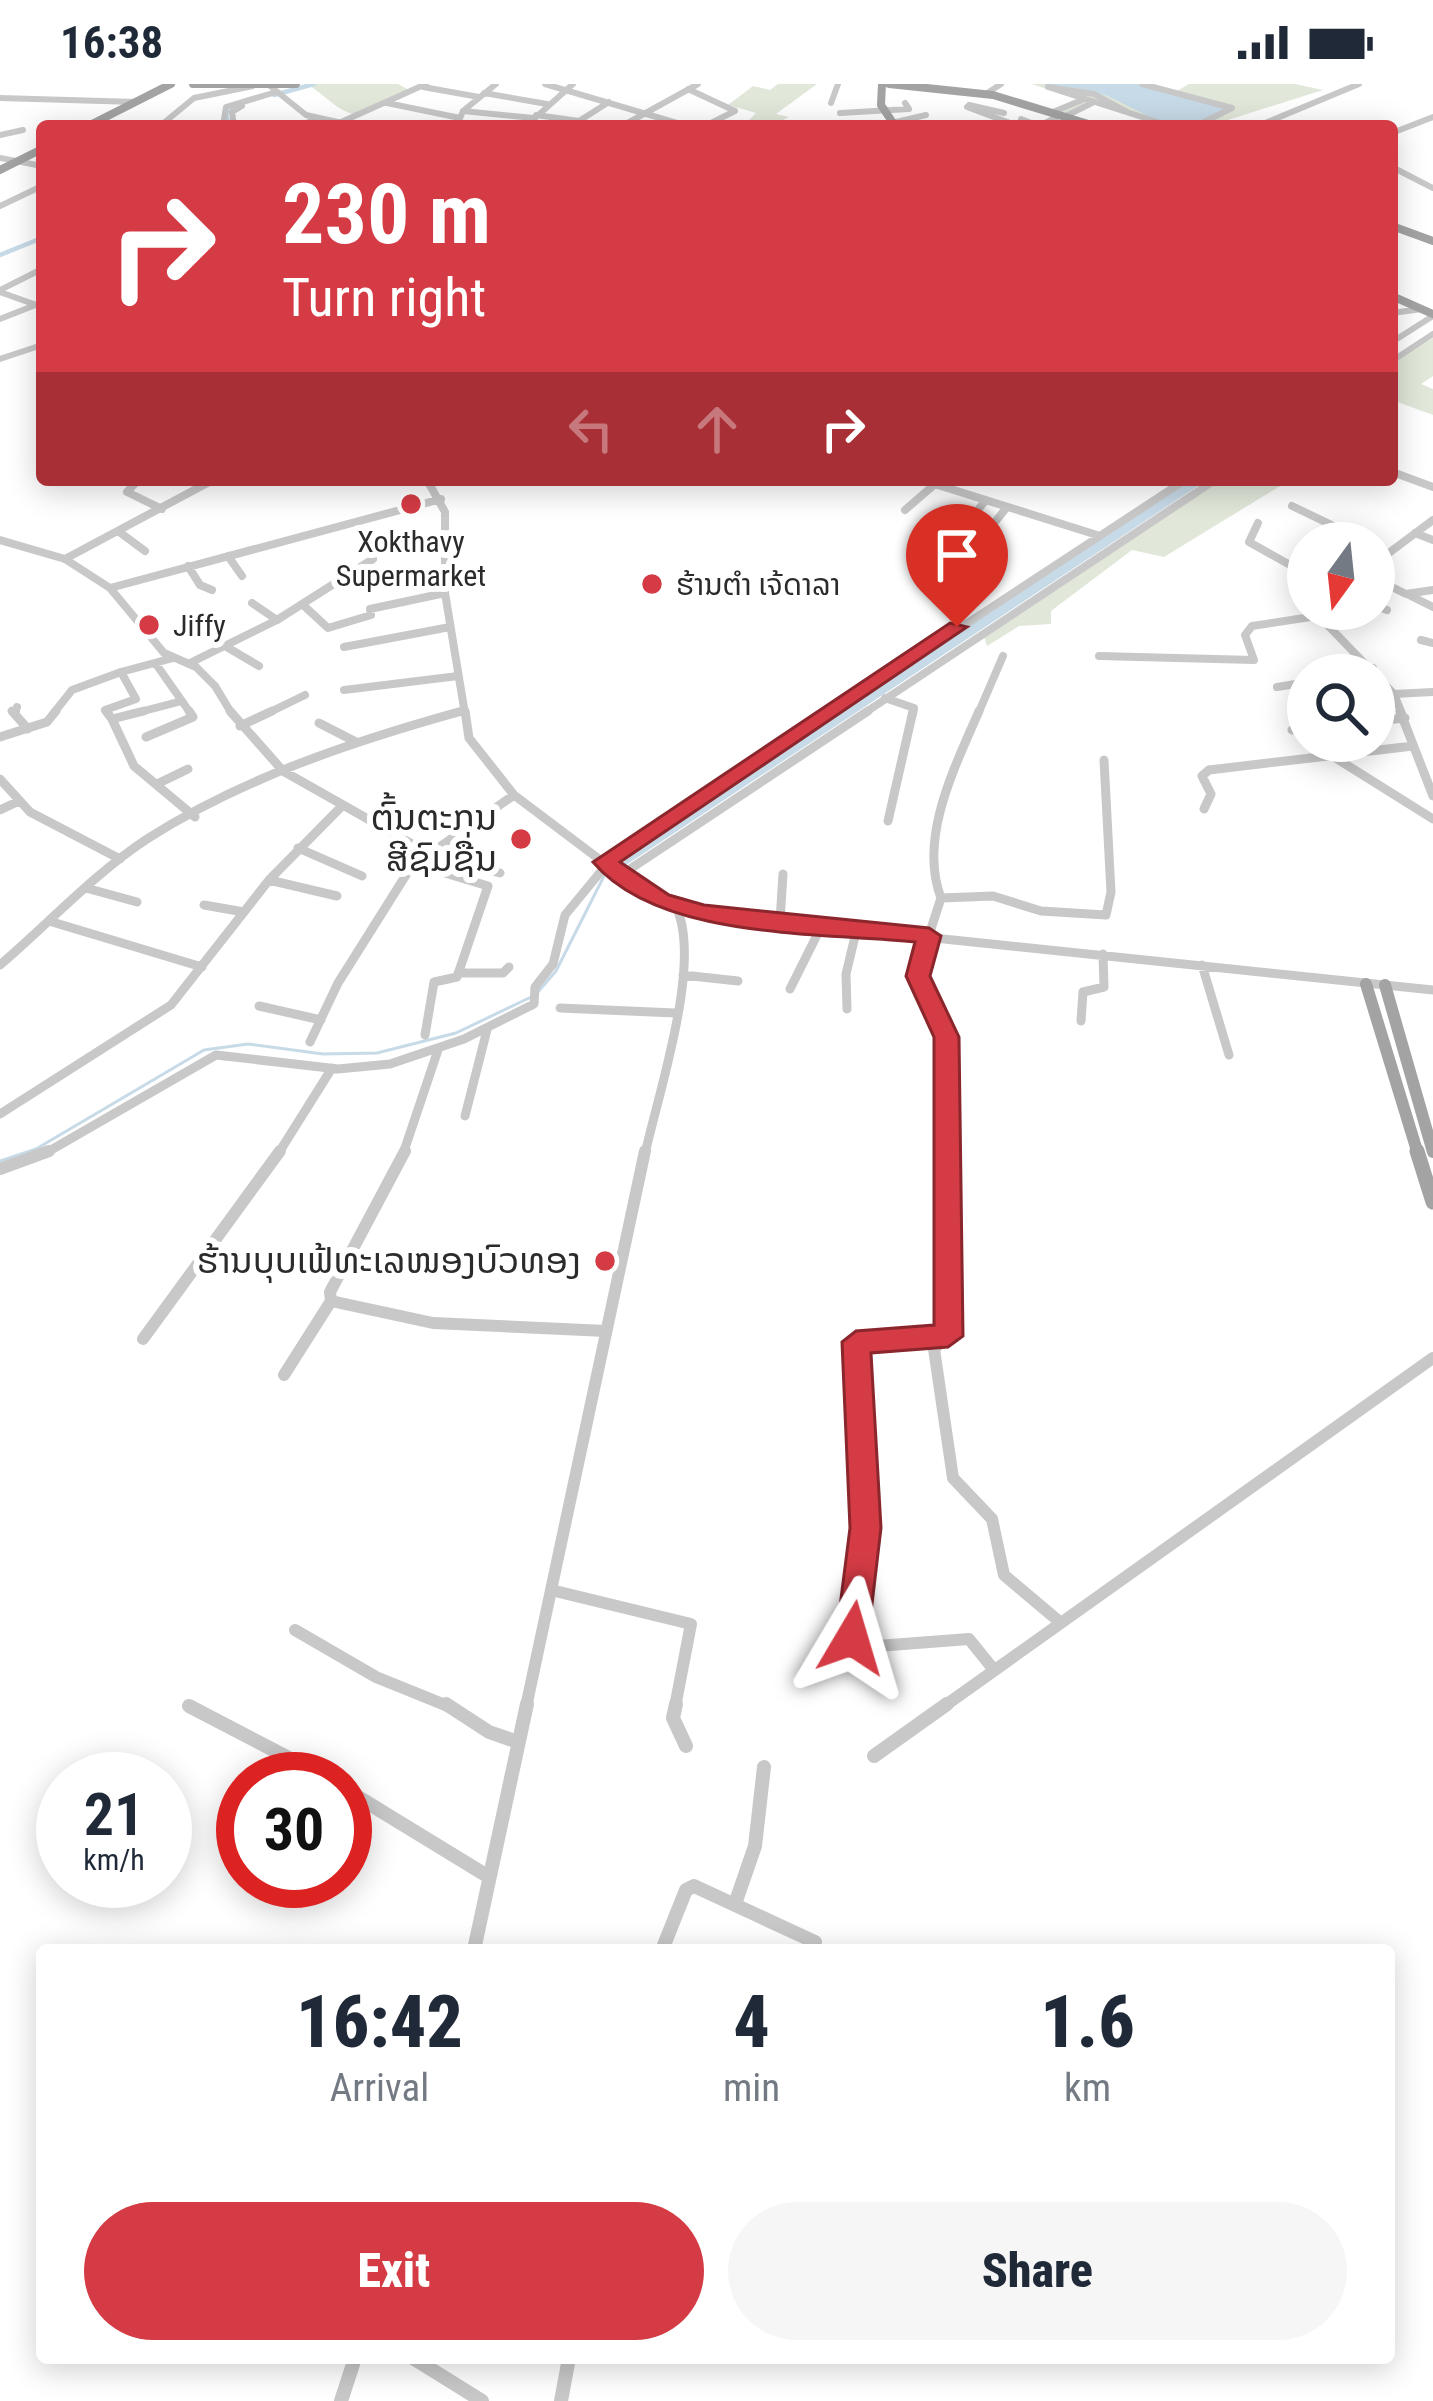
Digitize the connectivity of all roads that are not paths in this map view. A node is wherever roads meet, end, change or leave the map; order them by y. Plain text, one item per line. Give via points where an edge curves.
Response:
1 (171, 84) edge
2 (193, 84) edge
3 (296, 84) edge
4 (496, 84) edge
5 (545, 84) edge
6 (573, 84) edge
7 (698, 84) edge
8 (838, 84) edge
9 (885, 84) edge
10 (1036, 84) edge
11 (1142, 84) edge
12 (1359, 84) edge
13 (252, 85) edge
14 (424, 85) edge
15 (957, 87) edge
16 (992, 87) edge
17 (562, 89) junction
18 (688, 89) junction
19 (1048, 89) junction
20 (276, 91) edge
21 (481, 95) junction
22 (1001, 97) junction
23 (0, 98) edge
24 (192, 99) junction
25 (1082, 100) junction
26 (136, 102) junction
27 (609, 102) junction
28 (385, 103) junction
29 (831, 103) dead end
30 (1092, 103) junction
31 (548, 104) junction
32 (905, 104) dead end
33 (226, 107) junction
34 (988, 107) junction
35 (642, 112) junction
36 (840, 112) dead end
37 (1004, 112) dead end
38 (1126, 112) junction
39 (884, 113) junction
40 (1060, 114) junction
41 (926, 115) dead end
42 (534, 117) junction
43 (1433, 117) edge
44 (318, 118) junction
45 (460, 118) edge
46 (100, 120) edge
47 (167, 120) edge
48 (224, 120) edge
49 (232, 120) edge
50 (314, 120) edge
51 (326, 120) edge
52 (346, 120) edge
53 (531, 120) edge
54 (568, 120) edge
55 (581, 120) edge
56 (631, 120) edge
57 (666, 120) edge
58 (718, 120) edge
59 (890, 120) edge
60 (908, 120) edge
61 (1010, 120) edge
62 (1050, 120) edge
63 (1077, 120) edge
64 (1151, 120) edge
65 (1208, 120) edge
66 (1272, 120) edge
67 (23, 130) dead end
68 (1398, 131) edge
69 (0, 135) edge
70 (36, 152) edge
71 (0, 158) edge
72 (18, 161) junction
73 (36, 165) edge
74 (0, 170) edge
75 (1398, 170) edge
76 (1433, 188) edge
77 (36, 189) edge
78 (0, 206) edge
79 (1398, 228) edge
80 (1433, 241) edge
81 (36, 272) edge
82 (0, 291) edge
83 (1398, 299) edge
84 (36, 304) edge
85 (36, 307) edge
86 (1422, 309) junction
87 (1398, 312) edge
88 (1433, 315) edge
89 (0, 319) edge
90 (1433, 334) edge
91 (1398, 338) edge
92 (36, 347) edge
93 (1398, 357) edge
94 (0, 359) edge
95 (1398, 474) edge
96 (132, 486) edge
97 (203, 486) edge
98 (432, 486) edge
99 (932, 486) edge
100 (940, 486) edge
101 (1175, 486) edge
102 (1206, 486) edge
103 (1433, 488) edge
104 (441, 499) junction
105 (986, 500) junction
106 (1292, 506) dead end
107 (1007, 507) junction
108 (162, 509) junction
109 (905, 510) dead end
110 (1433, 520) edge
111 (994, 522) dead end
112 (1325, 522) edge
113 (1258, 523) dead end
114 (963, 529) dead end
115 (118, 531) junction
116 (1415, 533) junction
117 (1096, 536) junction
118 (0, 540) edge
119 (1433, 540) edge
120 (1395, 548) edge
121 (145, 551) dead end
122 (228, 556) junction
123 (65, 559) junction
124 (373, 559) dead end
125 (1287, 563) edge
126 (188, 566) junction
127 (444, 570) junction
128 (242, 576) dead end
129 (363, 583) dead end
130 (110, 588) junction
131 (1395, 588) edge
132 (212, 590) dead end
133 (1433, 590) edge
134 (445, 593) junction
135 (1406, 594) junction
136 (252, 603) dead end
137 (302, 604) junction
138 (1433, 607) edge
139 (1287, 619) edge
140 (277, 620) junction
141 (450, 627) junction
142 (1334, 630) edge
143 (1420, 640) dead end
144 (1433, 644) edge
145 (225, 646) junction
146 (344, 647) dead end
147 (1359, 654) edge
148 (1003, 656) dead end
149 (1099, 656) dead end
150 (173, 658) junction
151 (190, 663) junction
152 (156, 664) junction
153 (259, 666) dead end
154 (121, 672) junction
155 (458, 676) junction
156 (1287, 685) edge
157 (1277, 687) dead end
158 (344, 690) dead end
159 (1433, 692) edge
160 (1395, 694) edge
161 (305, 695) dead end
162 (1395, 696) edge
163 (885, 698) junction
164 (182, 701) junction
165 (17, 707) dead end
166 (462, 711) junction
167 (1406, 718) junction
168 (112, 719) junction
169 (1395, 719) edge
170 (319, 723) dead end
171 (240, 726) junction
172 (28, 729) junction
173 (0, 737) edge
174 (146, 737) dead end
175 (356, 742) junction
176 (1413, 746) junction
177 (1395, 748) edge
178 (1104, 760) dead end
179 (1287, 761) edge
180 (1342, 762) edge
181 (188, 769) dead end
182 (283, 771) junction
183 (0, 779) edge
184 (1428, 782) edge
185 (157, 784) junction
186 (514, 795) junction
187 (1433, 796) edge
188 (19, 801) junction
189 (340, 808) junction
190 (1204, 809) dead end
191 (0, 810) edge
192 (196, 817) junction
193 (1433, 819) edge
194 (888, 821) dead end
195 (298, 848) junction
196 (429, 851) junction
197 (120, 859) junction
198 (605, 863) junction
199 (415, 864) junction
200 (500, 873) dead end
201 (783, 874) dead end
202 (621, 875) junction
203 (362, 876) dead end
204 (269, 880) junction
205 (86, 888) junction
206 (338, 896) dead end
207 (941, 898) junction
208 (137, 902) dead end
209 (204, 905) dead end
210 (675, 905) junction
211 (244, 912) junction
212 (49, 921) junction
213 (780, 921) junction
214 (822, 925) junction
215 (857, 928) junction
216 (929, 936) junction
217 (1103, 954) junction
218 (0, 965) edge
219 (1202, 965) junction
220 (202, 967) junction
221 (509, 967) dead end
222 (458, 973) junction
223 (683, 976) junction
224 (738, 981) dead end
225 (1366, 984) junction
226 (1385, 985) junction
227 (790, 989) dead end
228 (1433, 990) edge
229 (259, 1006) dead end
230 (560, 1008) dead end
231 (847, 1010) dead end
232 (675, 1013) junction
233 (321, 1019) junction
234 (1082, 1021) dead end
235 (487, 1030) junction
236 (425, 1035) dead end
237 (310, 1042) dead end
238 (438, 1050) junction
239 (1229, 1055) dead end
240 (332, 1068) junction
241 (0, 1114) edge
242 (465, 1116) dead end
243 (1433, 1152) edge
244 (0, 1169) edge
245 (1433, 1202) edge
246 (331, 1300) junction
247 (606, 1330) junction
248 (948, 1336) junction
249 (143, 1339) dead end
250 (1433, 1358) edge
251 (284, 1375) dead end
252 (551, 1590) junction
253 (1061, 1623) junction
254 (295, 1630) dead end
255 (994, 1670) junction
256 (189, 1706) dead end
257 (518, 1742) junction
258 (686, 1746) dead end
259 (277, 1752) edge
260 (874, 1756) dead end
261 (764, 1767) dead end
262 (372, 1806) edge
263 (489, 1877) junction
264 (735, 1904) junction
265 (815, 1942) dead end
266 (475, 1944) edge
267 (665, 1944) edge
268 (353, 2364) edge
269 (423, 2364) edge
270 (568, 2364) edge
271 (341, 2401) edge
272 (482, 2401) edge
273 (562, 2401) edge

1 - 26 main road
2 - 13 main road
3 - 20 main road
4 - 21 street
5 - 17 street
6 - 17 street
7 - 18 street
8 - 29 street
9 - 15 main road
9 - 39 main road
10 - 19 street
11 - 65 street via 1232,108
12 - 66 street
13 - 20 main road
13 - 24 street
14 - 21 street
14 - 28 street
15 - 16 main road
16 - 22 main road
17 - 27 street
17 - 31 street
18 - 35 street
18 - 58 street via 735,112
19 - 25 street
19 - 38 street via 1094,94
20 - 33 street
20 - 44 street
20 - 49 street via 237,108
21 - 31 street
21 - 45 street
22 - 34 street
22 - 40 main road
23 - 26 street
24 - 33 street
24 - 47 street
25 - 30 street
25 - 40 street
26 - 46 main road
27 - 35 street
27 - 55 street
28 - 45 street
28 - 52 street
30 - 38 street
30 - 40 street
31 - 42 street
32 - 39 street via 909,109
33 - 48 street
34 - 37 street
34 - 61 street via 967,107
35 - 56 street
35 - 57 street
36 - 39 street
38 - 64 street
39 - 59 main road
40 - 62 street
40 - 63 main road
41 - 60 street
42 - 45 street
42 - 53 street
42 - 54 street
43 - 68 street
44 - 50 street
44 - 51 street
67 - 69 street
70 - 72 main road
71 - 72 street
72 - 73 street
72 - 74 main road
75 - 76 street
77 - 78 street
79 - 80 main road
81 - 82 street
82 - 84 street
83 - 86 main road
85 - 89 street
86 - 87 street
86 - 88 main road
88 - 91 street
90 - 93 street
92 - 94 street
95 - 103 street
96 - 108 street via 130,496
97 - 108 street
98 - 104 street
99 - 109 street
100 - 105 street
101 - 117 street
102 - 163 street
104 - 122 street
104 - 127 street
105 - 107 street
105 - 114 street
106 - 112 street
107 - 111 street
107 - 117 street
108 - 115 street
110 - 116 street
113 - 125 street via 1249,542
115 - 121 street
115 - 123 street
116 - 119 street
116 - 120 street
117 - 198 street
118 - 123 street
122 - 126 street
122 - 128 street
123 - 130 street
124 - 137 street
126 - 130 street
126 - 132 street
127 - 129 street
127 - 134 street
130 - 150 street
131 - 135 street
133 - 135 street
134 - 137 street via 369,609 372,615 328,628
134 - 141 street
135 - 138 street
136 - 140 street
137 - 140 street
139 - 149 street via 1247,629 1256,659
140 - 145 street
141 - 146 street
141 - 155 street
142 - 147 street
143 - 144 street
145 - 151 street
145 - 153 street
148 - 207 street via 961,753 935,842 932,877
150 - 151 street
150 - 152 street
151 - 171 street
152 - 154 street
152 - 164 street
154 - 168 street via 136,699 104,710
154 - 172 street via 71,690 51,719
155 - 158 street
155 - 166 street
156 - 157 street
159 - 160 street
161 - 171 street
162 - 167 street
163 - 194 street via 914,708
163 - 202 street
164 - 168 street
164 - 174 street via 193,717
165 - 172 street via 12,711
166 - 175 street
166 - 186 street via 476,749
167 - 169 street
167 - 176 street
168 - 185 street via 134,766
170 - 175 street
171 - 182 street
172 - 173 street
175 - 182 street
176 - 177 street
176 - 184 street
178 - 207 street via 1112,892 1106,915
179 - 190 street via 1203,772 1210,794
180 - 193 street
181 - 185 street
182 - 189 street
182 - 192 street
183 - 188 street
184 - 187 street
185 - 192 street
186 - 196 street
186 - 198 street
188 - 191 street
188 - 197 street
189 - 195 street
189 - 196 street
192 - 197 street
195 - 203 street
195 - 204 street
196 - 199 street
196 - 200 street
197 - 205 street
198 - 202 street
198 - 235 street via 569,907 554,964 536,993
199 - 222 street via 488,886
199 - 233 street
201 - 213 street
202 - 210 street
204 - 206 street
204 - 211 street
205 - 208 street
205 - 212 street
207 - 216 street
209 - 211 street
210 - 213 street
210 - 223 street via 683,920
211 - 220 street
212 - 218 street
212 - 220 street
213 - 214 street
214 - 215 street
214 - 227 street
215 - 216 street
215 - 231 street
216 - 217 street
216 - 248 street via 918,976 946,1037
217 - 219 street
217 - 234 street via 1105,985 1083,992
219 - 225 street
219 - 239 street
220 - 241 street via 165,1010
221 - 222 street
222 - 236 street via 434,982
223 - 224 street
223 - 232 street
225 - 226 street
225 - 245 main road
226 - 228 street
226 - 243 main road
229 - 233 street
230 - 232 street
232 - 247 street
233 - 237 street
235 - 238 street
235 - 242 street
238 - 240 street
238 - 246 street via 408,1145
240 - 244 street via 216,1055 37,1158
240 - 249 street
246 - 247 street via 409,1320
246 - 251 street
247 - 252 street
248 - 253 street via 934,1349 953,1478 992,1519 1004,1575
248 - 255 street via 856,1342 866,1528 852,1638 864,1647 969,1639
250 - 253 street
252 - 257 street
252 - 258 street via 691,1624 673,1718
253 - 255 street
254 - 257 street
255 - 260 street
256 - 259 street
257 - 263 street
261 - 264 street via 755,1846
262 - 263 street
263 - 266 street
264 - 265 street
264 - 267 street via 689,1886
268 - 271 street
269 - 272 street
270 - 273 street

